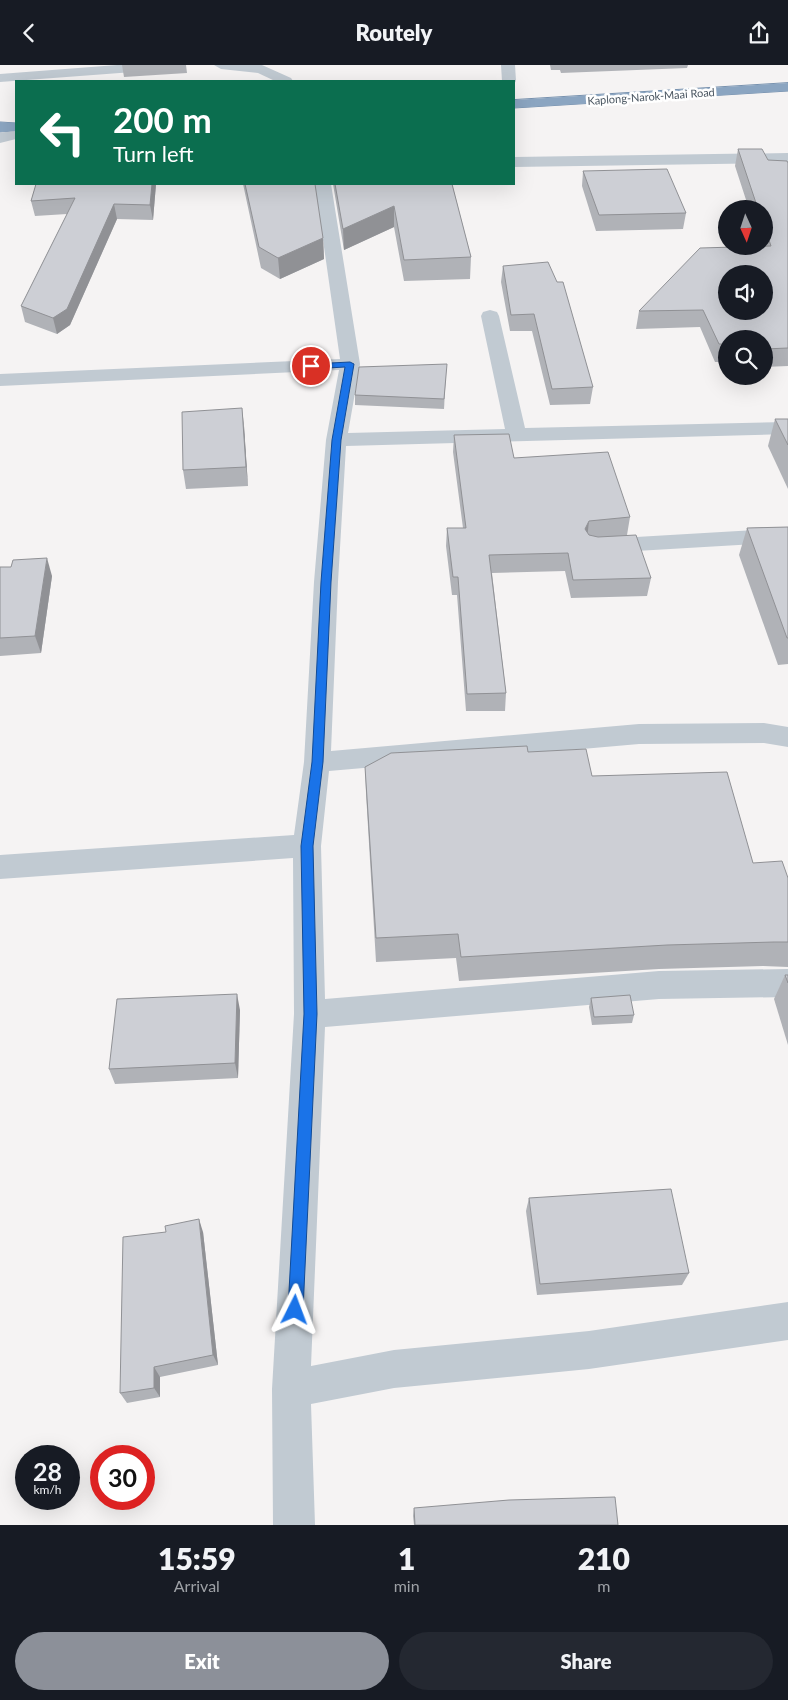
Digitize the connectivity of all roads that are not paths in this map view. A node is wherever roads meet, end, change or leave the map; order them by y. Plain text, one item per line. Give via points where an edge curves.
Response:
1 (173, 65) edge
2 (221, 65) edge
3 (508, 65) edge
4 (0, 78) edge
5 (284, 80) edge
6 (508, 80) edge
7 (788, 87) edge
8 (515, 104) edge
9 (0, 127) edge
10 (15, 127) edge
11 (15, 134) edge
12 (0, 138) edge
13 (788, 158) edge
14 (515, 162) edge
15 (323, 185) edge
16 (490, 317) dead end
17 (350, 364) junction
18 (0, 379) edge
19 (788, 429) edge
20 (516, 434) junction
21 (336, 440) junction
22 (788, 535) edge
23 (595, 546) edge
24 (788, 737) edge
25 (317, 762) junction
26 (307, 846) junction
27 (0, 867) edge
28 (788, 983) edge
29 (310, 1014) junction
30 (788, 1321) edge
31 (291, 1389) junction
32 (294, 1525) edge

1 - 4 street
2 - 5 street via 261,69
3 - 6 street
7 - 8 highway, Kaplong-Narok-Maai Road
9 - 10 highway
11 - 12 street
13 - 14 street
15 - 17 street
16 - 20 street
17 - 18 street
17 - 21 street
19 - 20 street
20 - 21 street
21 - 25 street
22 - 23 street
24 - 25 street via 764,733 639,734
25 - 26 street
26 - 27 street
26 - 29 street
28 - 29 street via 659,985
29 - 31 street
30 - 31 street via 589,1350 394,1369
31 - 32 street

